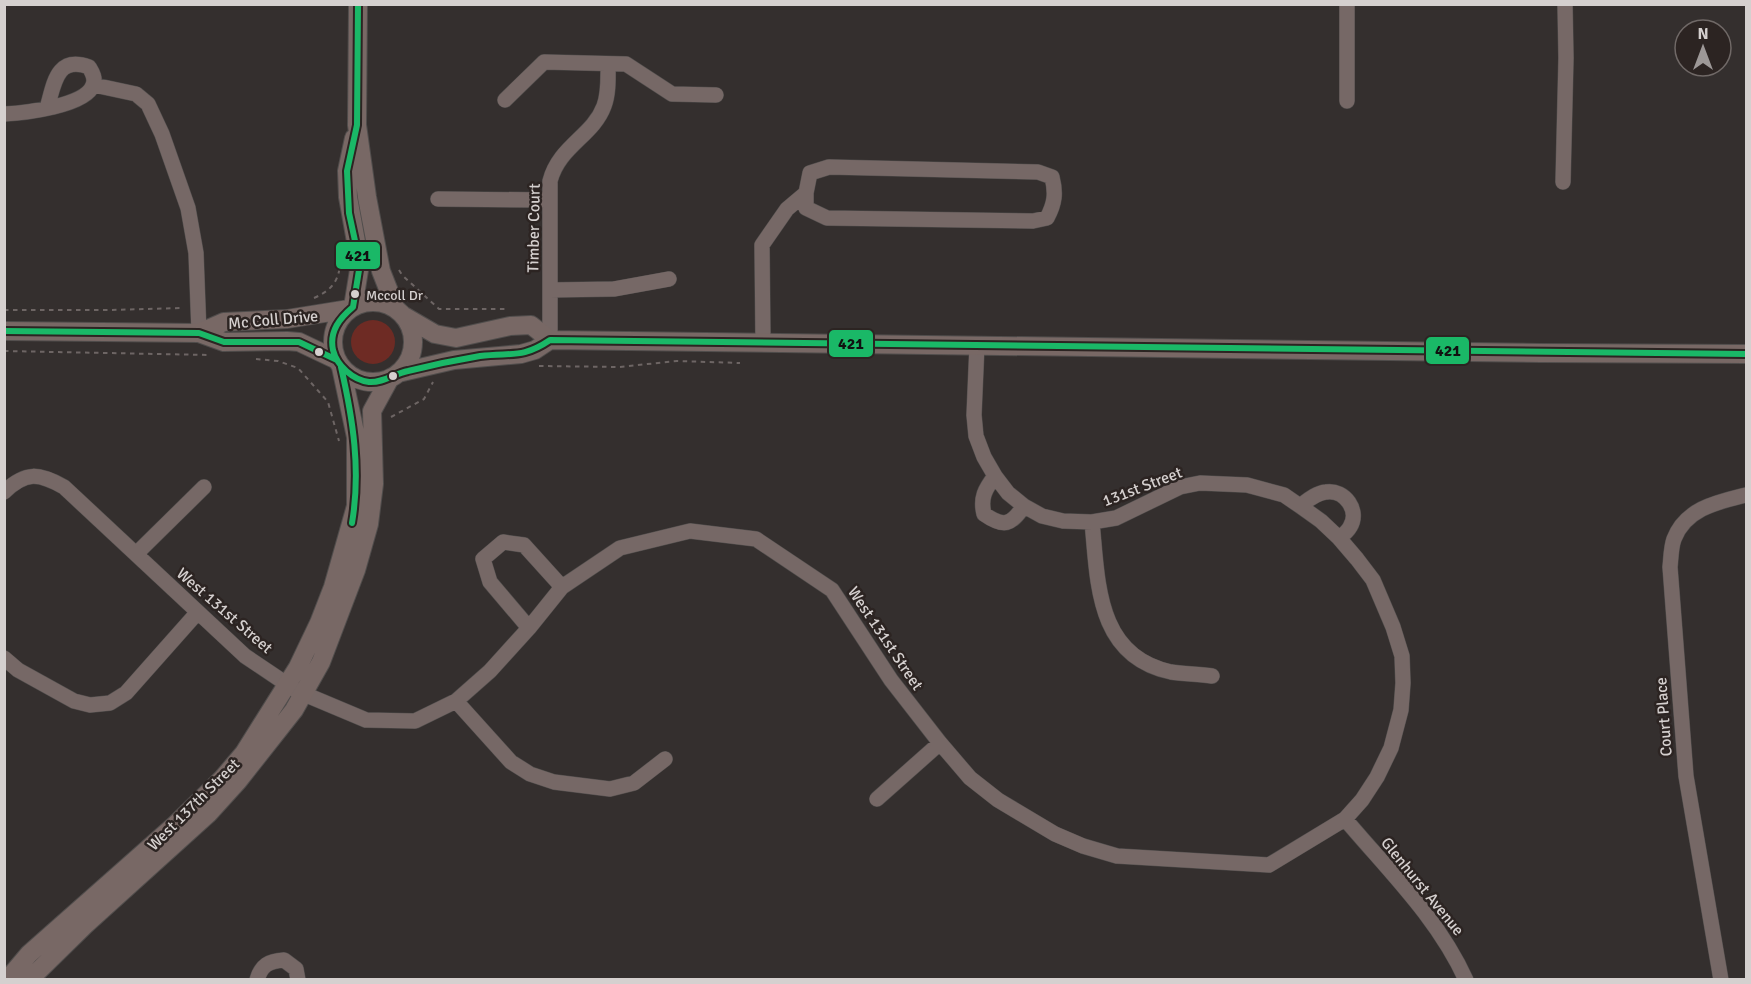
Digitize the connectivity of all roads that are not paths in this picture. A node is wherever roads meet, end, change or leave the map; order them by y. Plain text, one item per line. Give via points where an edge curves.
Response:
1 (358, 4) edge
2 (1347, 4) edge
3 (1565, 4) edge
4 (608, 64) junction
5 (94, 85) junction
6 (716, 95) dead end
7 (505, 100) dead end
8 (1347, 101) dead end
9 (47, 108) junction
10 (4, 114) edge
11 (357, 125) junction
12 (1563, 182) dead end
13 (806, 193) junction
14 (438, 199) dead end
15 (550, 200) junction
16 (669, 279) dead end
17 (550, 290) junction
18 (351, 308) junction
19 (400, 313) junction
20 (4, 331) edge
21 (199, 333) junction
22 (550, 340) junction
23 (763, 342) junction
24 (977, 345) junction
25 (1746, 354) edge
26 (339, 363) junction
27 (394, 376) junction
28 (995, 476) junction
29 (204, 487) dead end
30 (4, 492) edge
31 (1746, 495) edge
32 (1300, 506) junction
33 (1024, 507) junction
34 (1092, 522) junction
35 (361, 524) junction
36 (1339, 538) junction
37 (136, 554) junction
38 (562, 587) junction
39 (197, 613) junction
40 (529, 628) junction
41 (4, 658) edge
42 (1212, 676) dead end
43 (295, 689) junction
44 (456, 701) junction
45 (940, 743) junction
46 (665, 759) dead end
47 (877, 799) dead end
48 (1345, 819) junction
49 (11, 976) edge
50 (29, 980) edge
51 (257, 980) edge
52 (298, 980) edge
53 (1466, 980) edge
54 (1721, 980) edge

1 - 11 main road
2 - 8 street
3 - 12 street
4 - 6 street via 626,64 672,94
4 - 7 street via 544,62
4 - 15 street, Timber Court via 604,106 553,168
5 - 9 street via 75,100
5 - 9 street via 89,67 80,64 61,69
5 - 21 street via 136,94 148,104 162,134 188,208 196,253
9 - 10 street
11 - 18 main road via 347,171 360,264
11 - 19 main road via 381,270
13 - 13 street via 806,208 827,218 1033,221 1047,218 1054,205 1055,189 1052,177 1038,172 829,167 810,174
13 - 23 street via 787,209 762,245
14 - 15 street
15 - 17 street, Timber Court
16 - 17 street via 614,289
17 - 22 street, Timber Court
18 - 19 main road via 379,302
18 - 21 main road, Mc Coll Drive via 287,319 224,322
18 - 26 main road via 341,317 333,338
19 - 22 main road via 435,334 456,338 531,325
19 - 27 main road via 410,325 413,346 411,356
20 - 21 main road, Mc Coll Drive
21 - 26 main road, Mc Coll Drive via 224,342 299,342
22 - 23 main road
22 - 27 main road via 521,354 454,360
23 - 24 main road
24 - 25 main road
24 - 28 street, 131st Street via 976,436
26 - 27 main road via 349,374 369,382
26 - 35 main road via 356,437 356,507
27 - 35 main road via 372,411 374,484
28 - 33 street, 131st Street
28 - 33 street via 981,503 984,514 995,522 1008,523
29 - 37 street
30 - 37 street, West 131st Street via 16,481 32,476 49,478 64,487
31 - 54 street, Court Place via 1712,504 1691,515 1674,539 1670,567 1686,776
32 - 34 street, 131st Street via 1284,495 1247,485 1200,483 1180,487 1116,518
32 - 36 street, 131st Street
32 - 36 street via 1323,492 1334,491 1344,497 1354,515 1350,528
33 - 34 street, 131st Street via 1064,521
34 - 42 street via 1100,600 1107,622 1120,640 1132,654 1149,664 1171,672
35 - 43 main road, West 137th Street via 342,560
36 - 48 street, 131st Street via 1373,580 1383,599 1402,656 1403,682 1401,710 1391,748 1377,777
37 - 39 street, West 131st Street
38 - 40 street, West 131st Street
38 - 40 street via 524,544 503,542 483,559 489,582
38 - 45 street, West 131st Street via 620,548 690,531 756,539 832,590 891,680
39 - 41 street via 126,693 110,703 90,705 74,701
39 - 43 street, West 131st Street via 245,656
40 - 44 street, West 131st Street
43 - 44 street, West 131st Street via 366,720 416,721
43 - 49 main road, West 137th Street via 222,779 29,954
43 - 50 main road, West 137th Street via 274,737 209,813 84,924
44 - 46 street via 511,762 554,782 610,789 634,783
45 - 47 street
45 - 48 street, West 131st Street via 970,778 1017,812 1055,834 1117,856 1269,865
48 - 53 street, Glenhurst Avenue via 1433,923 1454,953
51 - 52 street via 263,966 272,960 284,960 296,969

